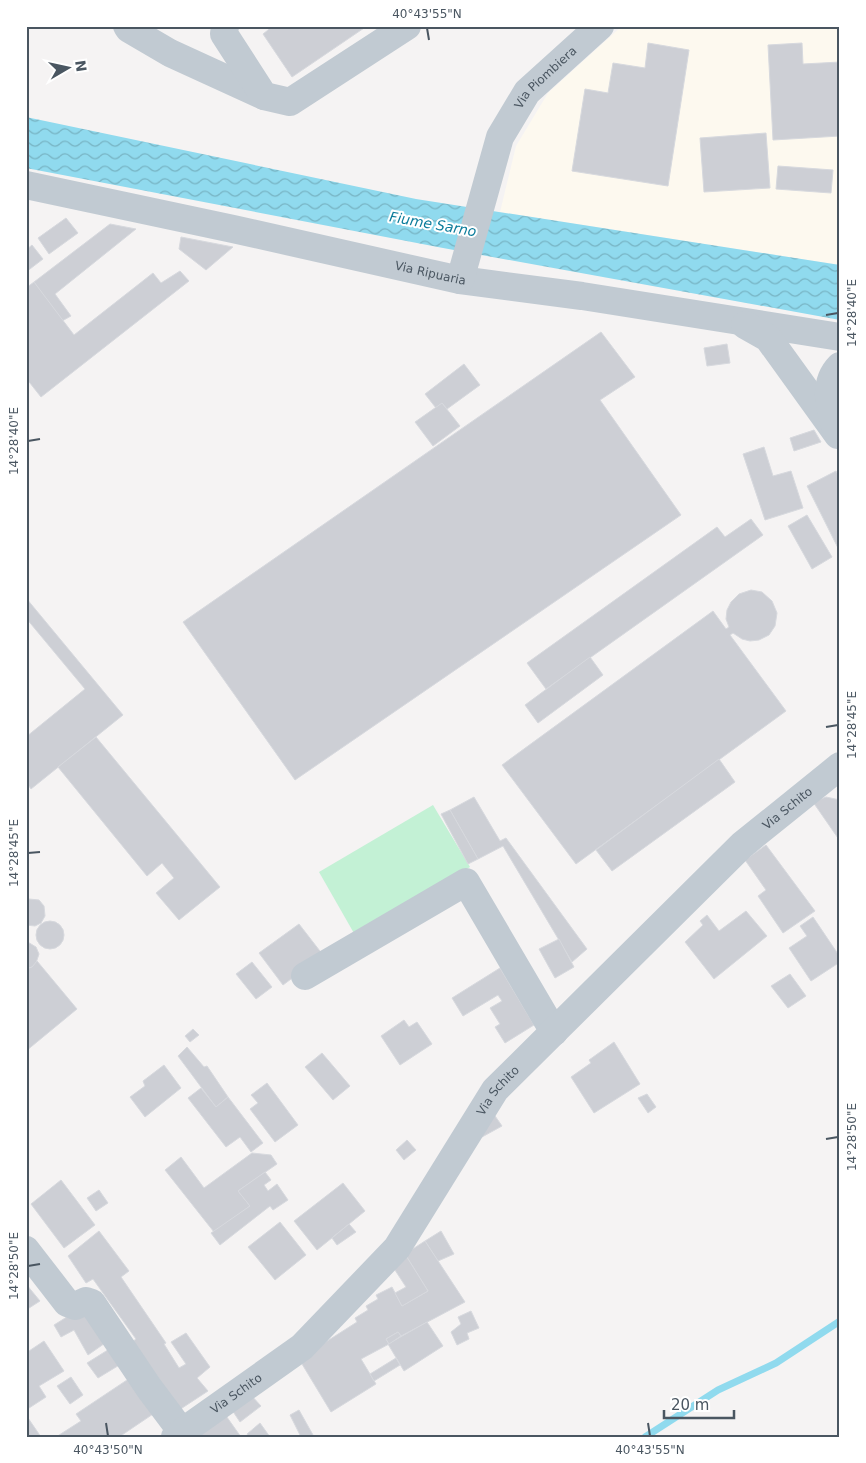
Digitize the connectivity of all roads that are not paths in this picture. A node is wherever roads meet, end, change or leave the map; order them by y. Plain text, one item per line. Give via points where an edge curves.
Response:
1 (127, 26) edge
2 (225, 26) edge
3 (407, 26) edge
4 (600, 26) edge
5 (264, 96) junction
6 (26, 185) edge
7 (460, 280) junction
8 (739, 322) junction
9 (840, 337) edge
10 (840, 366) edge
11 (839, 437) edge
12 (840, 766) edge
13 (305, 976) dead end
14 (554, 1032) junction
15 (26, 1250) edge
16 (178, 1434) edge

1 - 5 street via 170,52
2 - 5 street via 224,34
3 - 5 street via 290,102
4 - 7 street, Via Piombiera via 527,92 500,138
6 - 7 street, Via Ripuaria
7 - 8 street, Via Ripuaria
8 - 9 street, Via Ripuaria
8 - 11 street via 768,338
10 - 11 street via 828,395
12 - 14 street, Via Schito via 742,844
13 - 14 street via 466,882
14 - 16 street, Via Schito via 495,1090 397,1248 302,1348
15 - 16 street, Via Schito via 67,1303 75,1306 86,1301 92,1303

